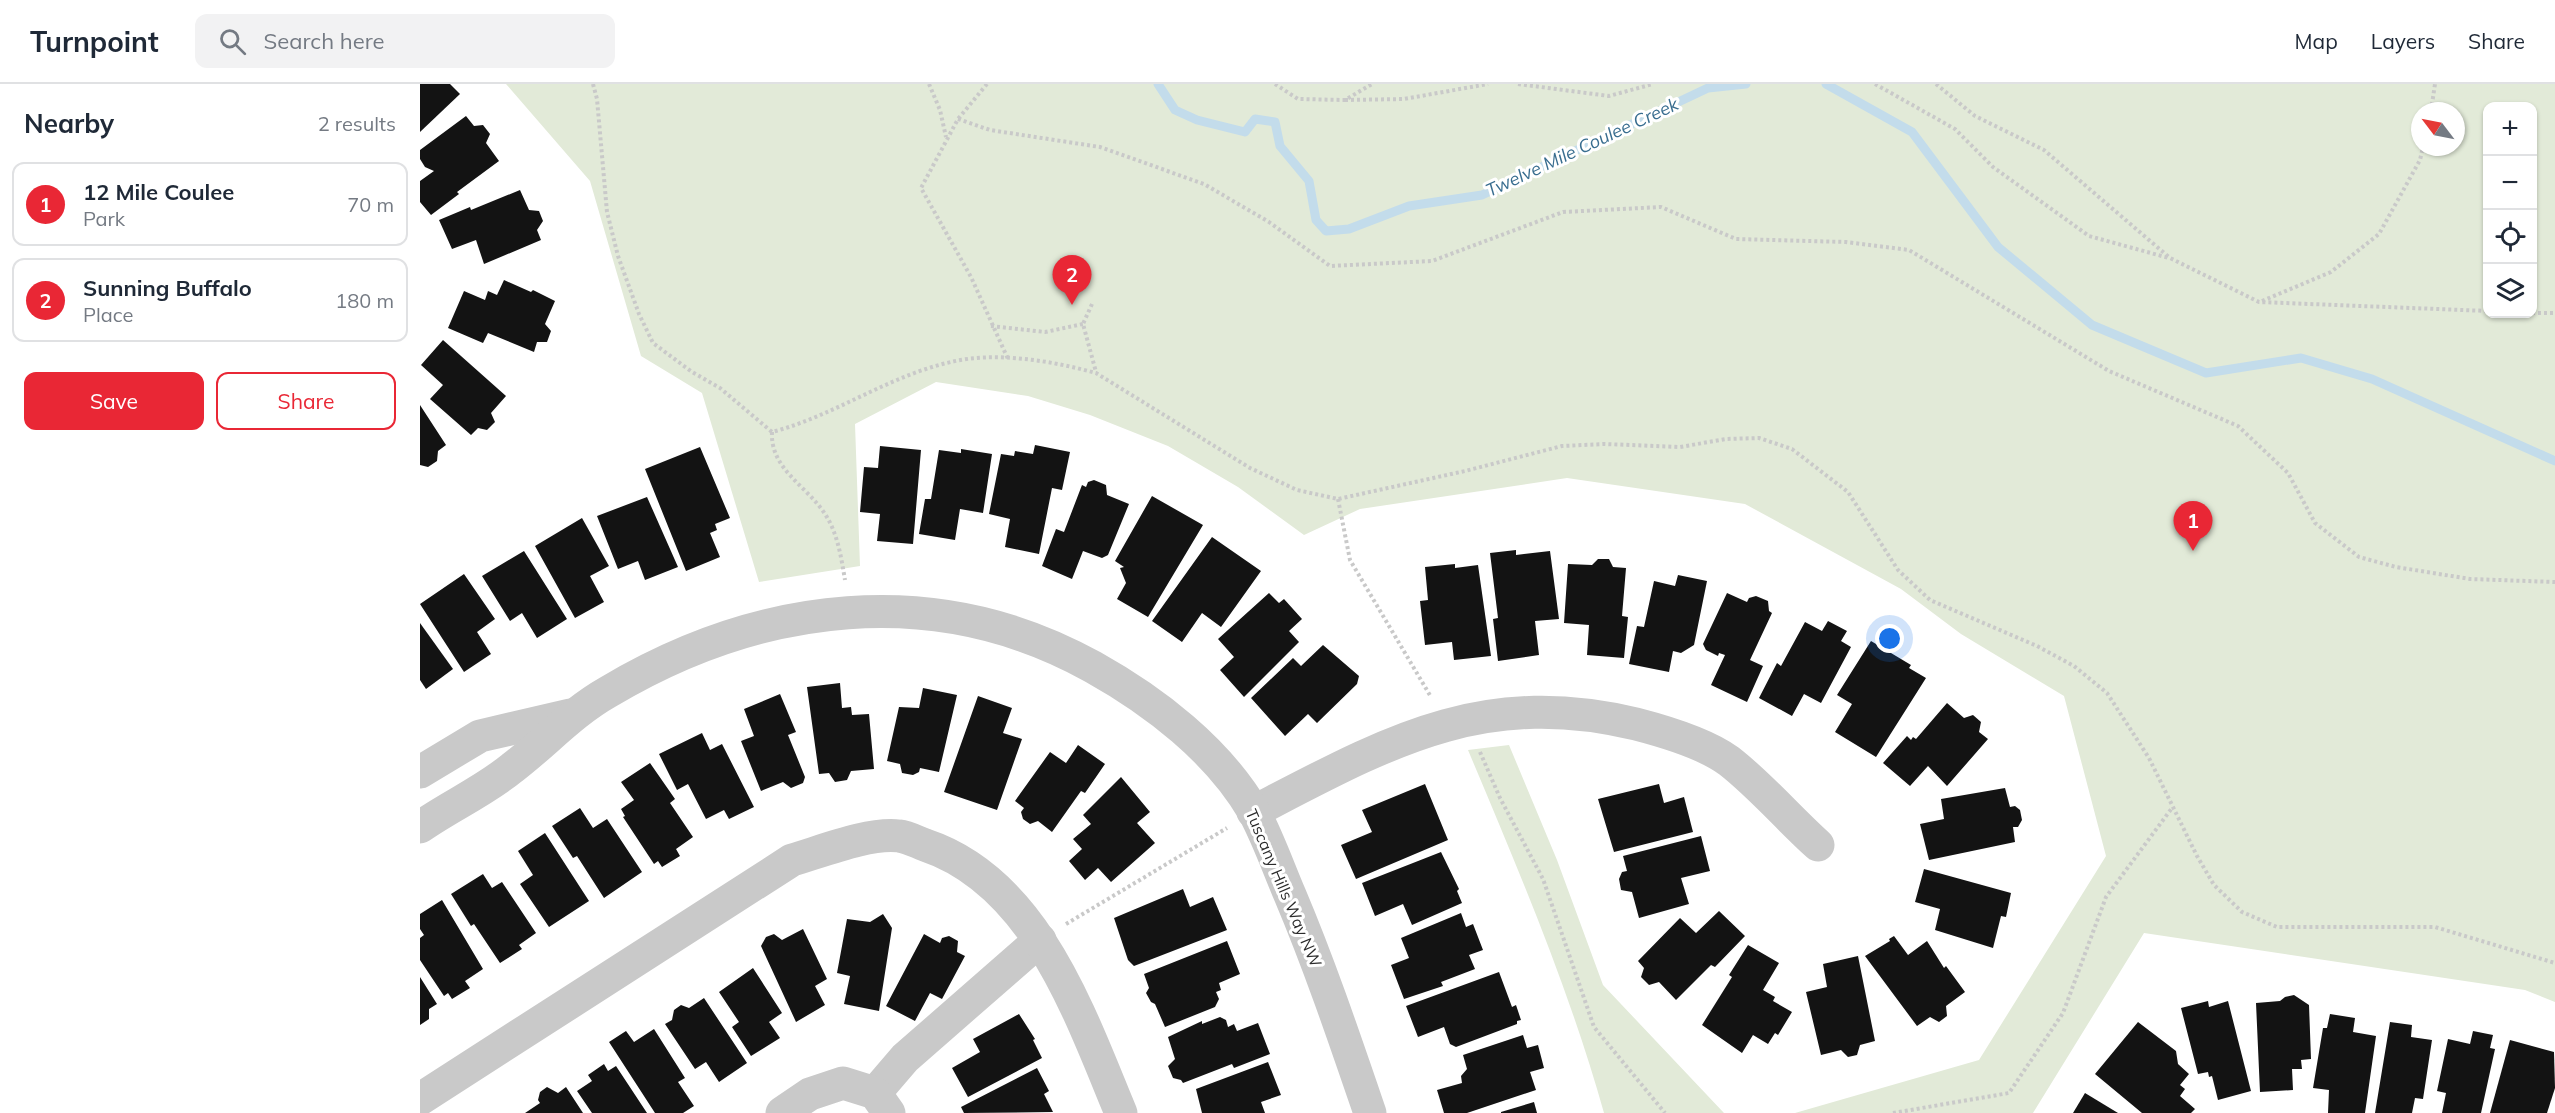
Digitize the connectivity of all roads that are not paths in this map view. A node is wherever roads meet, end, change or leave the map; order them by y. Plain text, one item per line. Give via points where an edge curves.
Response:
1 (572, 715) junction
2 (420, 772) edge
3 (1253, 812) junction
4 (423, 818) edge
5 (1818, 845) dead end
6 (1040, 940) junction
7 (420, 1099) edge
8 (882, 1103) edge
9 (782, 1113) edge
10 (1121, 1113) edge
11 (1370, 1113) edge

1 - 2 street, Tuscany Hills Way NW via 480,736
1 - 3 street, Tuscany Hills Way NW via 645,671 684,653 766,626 851,610 945,616 1036,640 1119,682 1194,740 1226,774
1 - 4 street, Tuscany Hills Way NW via 512,769
3 - 5 street via 1389,743 1453,722 1492,715 1574,713 1653,728 1728,760
3 - 11 street, Tuscany Hills Way NW via 1299,917
6 - 7 street via 990,881 944,851 898,836 852,841 792,860
6 - 8 street via 905,1058
6 - 10 street via 1077,1007
8 - 9 street via 843,1083 810,1094

